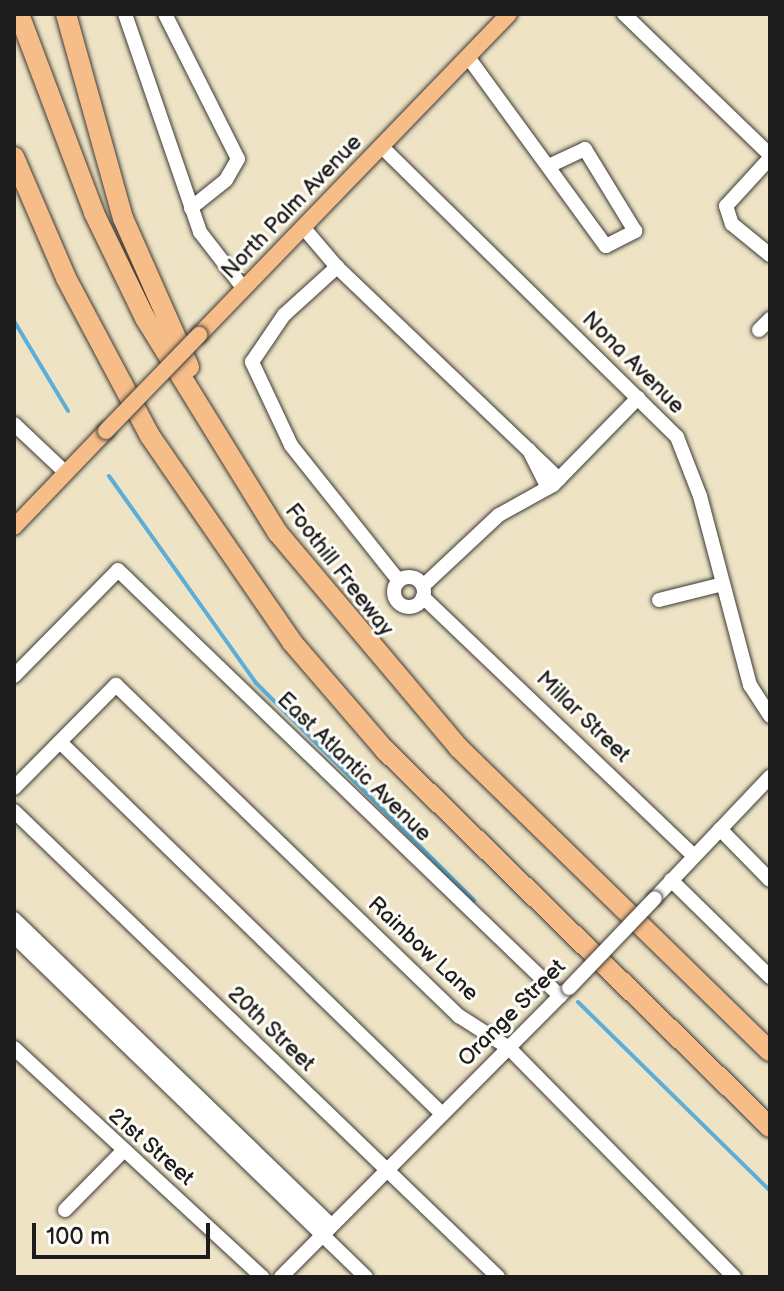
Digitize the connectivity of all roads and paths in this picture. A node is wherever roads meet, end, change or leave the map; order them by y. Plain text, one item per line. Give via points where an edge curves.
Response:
1 (19, 14) edge
2 (66, 14) edge
3 (125, 14) edge
4 (165, 14) edge
5 (509, 14) edge
6 (624, 14) edge
7 (468, 57) junction
8 (382, 147) junction
9 (770, 157) edge
10 (16, 164) edge
11 (550, 165) junction
12 (191, 208) junction
13 (303, 227) junction
14 (770, 255) edge
15 (337, 267) junction
16 (244, 289) junction
17 (638, 398) junction
18 (14, 424) edge
19 (66, 473) junction
20 (553, 484) junction
21 (14, 527) edge
22 (399, 581) junction
23 (723, 584) junction
24 (423, 592) junction
25 (326, 597) junction
26 (659, 600) dead end
27 (14, 676) edge
28 (770, 716) edge
29 (60, 742) junction
30 (770, 777) edge
31 (14, 788) edge
32 (14, 811) edge
33 (720, 829) junction
34 (694, 856) junction
35 (671, 880) junction
36 (770, 880) edge
37 (14, 919) edge
38 (14, 936) edge
39 (770, 977) edge
40 (565, 992) junction
41 (14, 1048) edge
42 (509, 1048) junction
43 (770, 1051) edge
44 (442, 1114) junction
45 (770, 1127) edge
46 (122, 1152) junction
47 (386, 1170) junction
48 (65, 1210) dead end
49 (327, 1230) junction
50 (262, 1277) edge
51 (281, 1277) edge
52 (366, 1277) edge
53 (498, 1277) edge
54 (734, 1277) edge

1 - 25 highway, Foothill Freeway via 94,213 145,318 242,481
2 - 25 highway via 105,164 144,272 194,377
3 - 12 street
4 - 12 street via 238,159 226,180
5 - 7 main road, North Palm Avenue
6 - 9 street
7 - 8 main road, North Palm Avenue
7 - 11 street
8 - 13 main road, North Palm Avenue
8 - 17 street, Nona Avenue
9 - 14 street via 726,206 732,224
10 - 45 highway via 150,436 292,642 385,750
11 - 11 street via 606,246 635,231 585,149
12 - 16 street via 217,258
13 - 15 street
13 - 16 main road, North Palm Avenue
15 - 20 street via 529,450
15 - 22 street via 284,315 252,362 291,445
16 - 19 main road, North Palm Avenue, bridge
17 - 20 street
17 - 23 street, Nona Avenue via 677,437 690,463
18 - 19 street
19 - 21 main road, North Palm Avenue
20 - 24 street via 499,515
22 - 24 street via 412,577
22 - 24 street via 399,602 412,606
23 - 26 street
23 - 28 street, Nona Avenue via 750,685
24 - 34 street, Millar Street
25 - 43 highway, Foothill Freeway via 459,748
27 - 40 street, East Atlantic Avenue via 118,570
29 - 31 street
29 - 42 street, Rainbow Lane via 116,685 459,1016
29 - 44 street
30 - 33 street, Orange Street
32 - 47 street, 20th Street
33 - 34 street, Orange Street
33 - 36 street
34 - 35 street, Orange Street
35 - 39 street
35 - 40 street, Orange Street, bridge
37 - 49 street
38 - 49 street
40 - 42 street, Orange Street
41 - 46 street, 21st Street
42 - 44 street, Orange Street
42 - 54 street, Rainbow Lane
44 - 47 street, Orange Street
46 - 48 street
46 - 50 street, 21st Street
47 - 49 street, Orange Street
47 - 53 street, 20th Street
49 - 51 street, Orange Street
49 - 52 street

